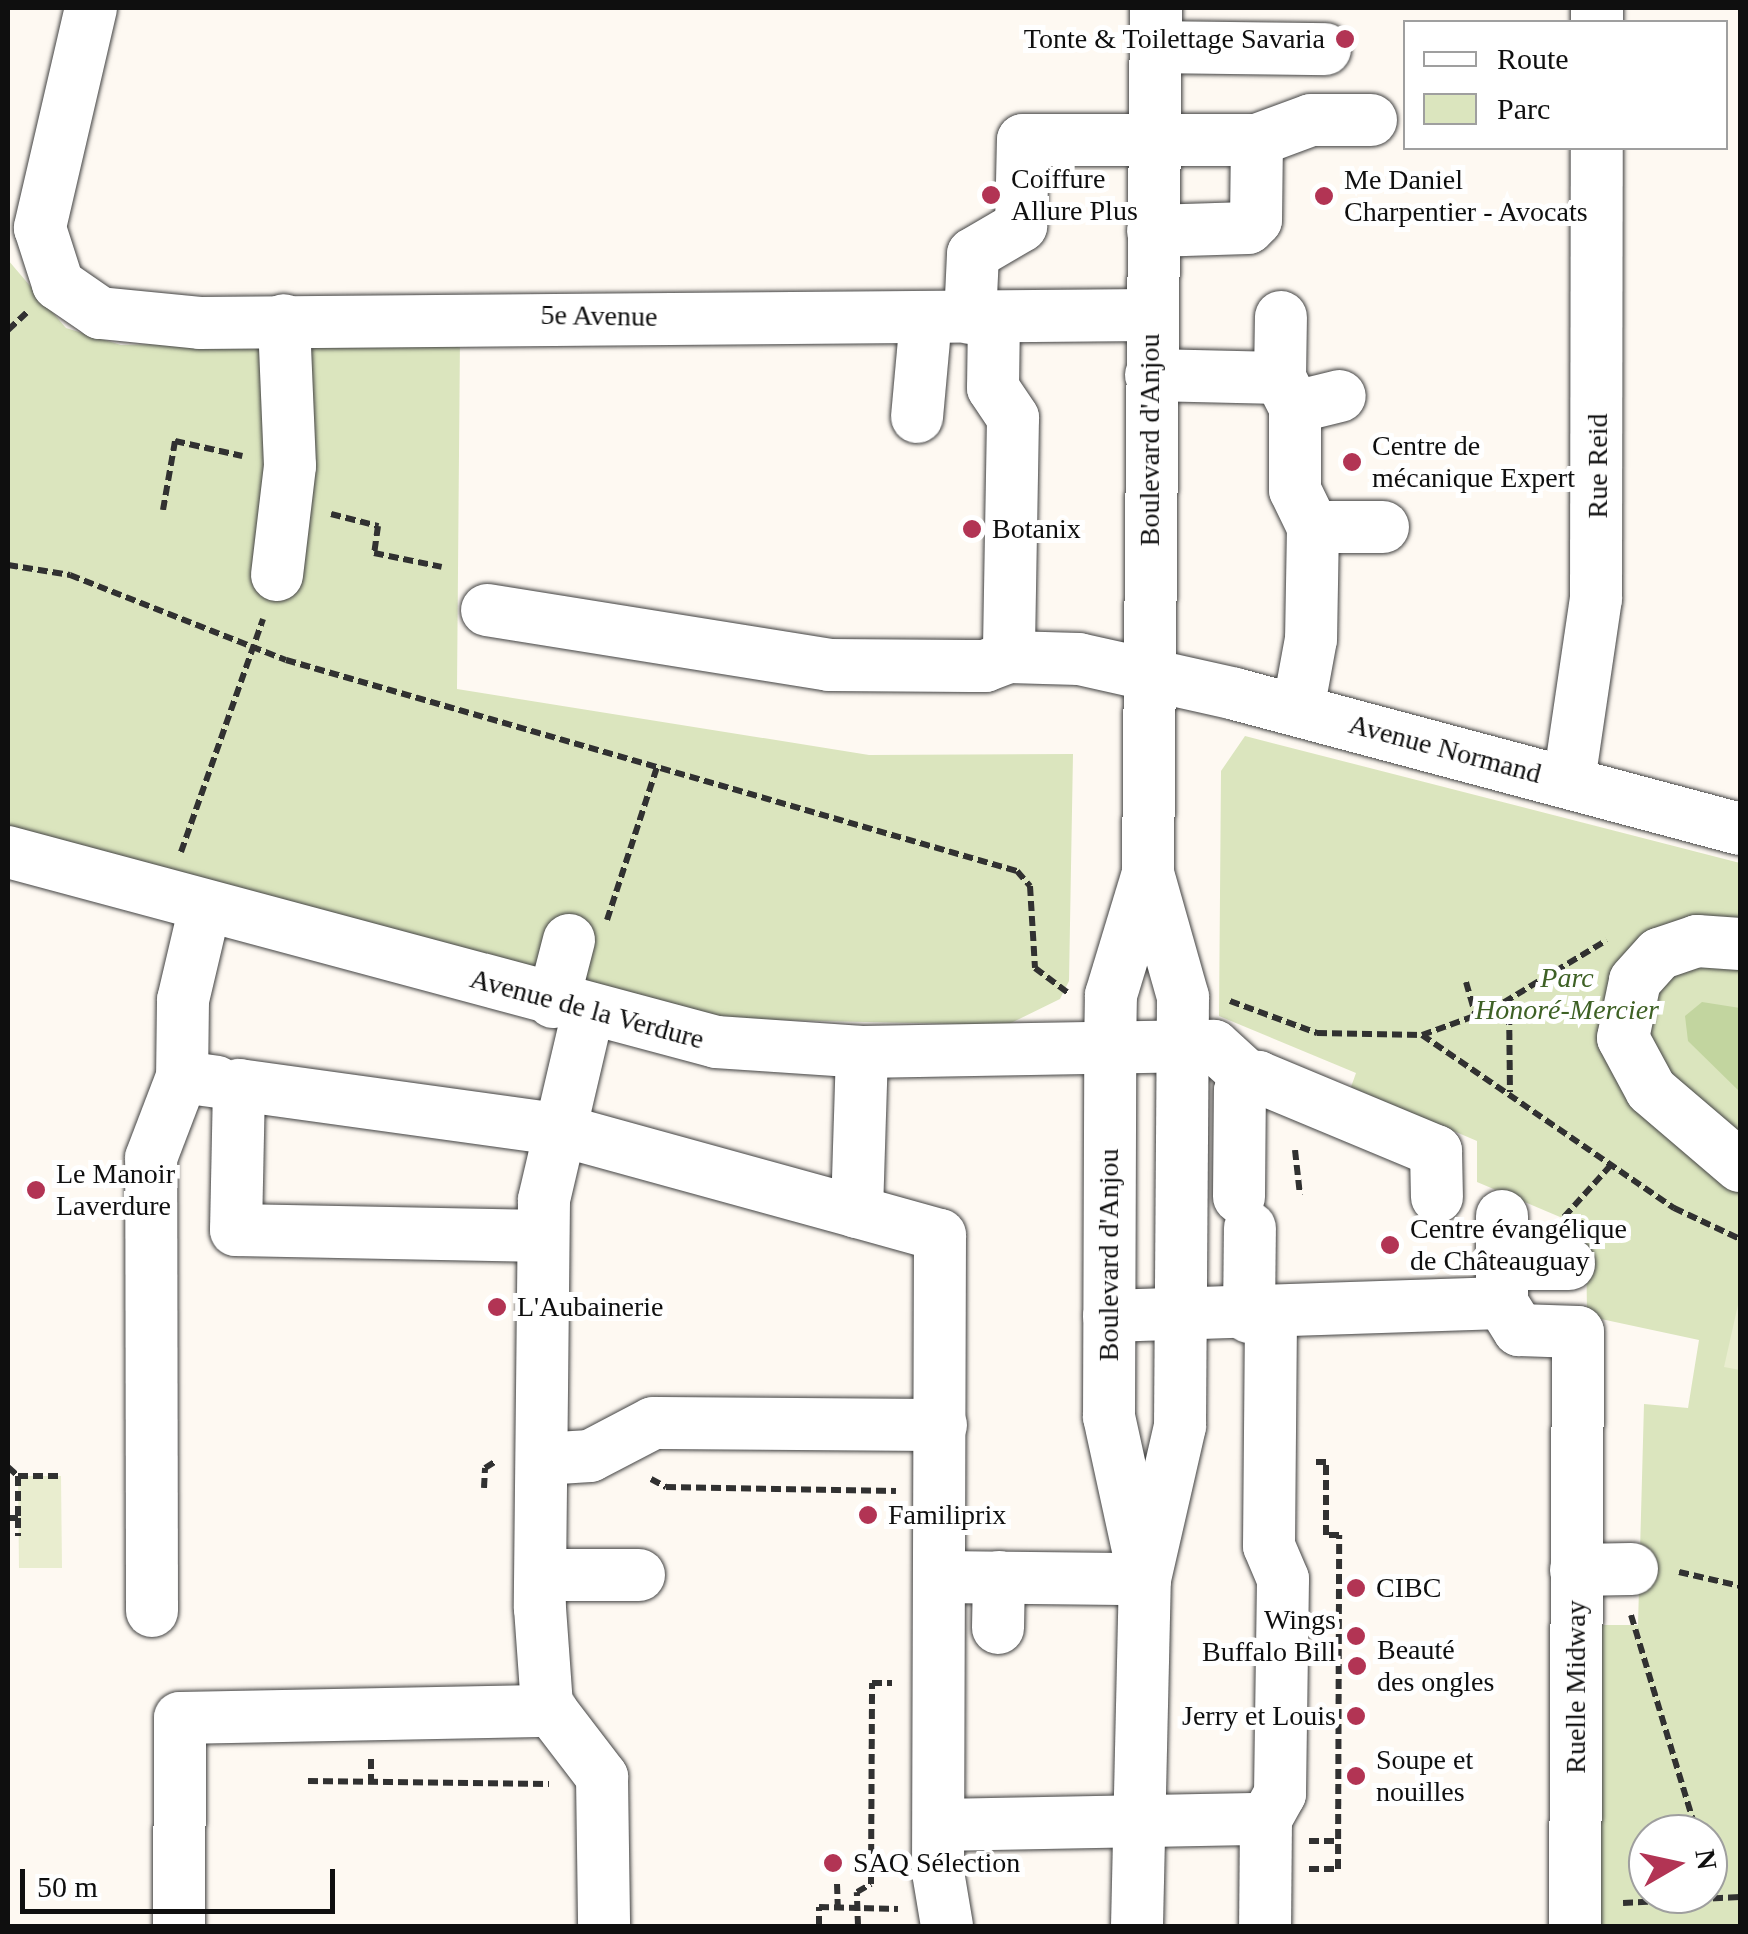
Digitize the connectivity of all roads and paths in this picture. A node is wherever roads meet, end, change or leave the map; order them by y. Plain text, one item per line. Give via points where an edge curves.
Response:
1 (91, 8) edge
2 (1156, 28) edge
3 (1265, 28) edge
4 (1325, 49) dead end
5 (1371, 120) dead end
6 (1257, 140) junction
7 (1154, 143) junction
8 (1597, 150) edge
9 (1152, 231) junction
10 (1151, 315) junction
11 (963, 318) junction
12 (284, 320) junction
13 (1151, 376) junction
14 (917, 417) dead end
15 (1314, 526) junction
16 (1383, 527) dead end
17 (8, 564) edge
18 (277, 575) dead end
19 (487, 610) dead end
20 (253, 650) junction
21 (1009, 657) junction
22 (1148, 677) junction
23 (1298, 710) junction
24 (657, 767) junction
25 (1568, 782) junction
26 (1740, 830) edge
27 (8, 852) edge
28 (180, 858) dead end
29 (1148, 872) junction
30 (205, 907) junction
31 (1617, 935) dead end
32 (569, 940) joint
33 (1740, 944) edge
34 (1466, 982) dead end
35 (1070, 993) dead end
36 (1214, 998) dead end
37 (1509, 1000) junction
38 (571, 1007) junction
39 (1476, 1017) junction
40 (1422, 1034) junction
41 (1110, 1050) junction
42 (1182, 1050) junction
43 (862, 1052) junction
44 (182, 1076) junction
45 (1248, 1077) junction
46 (239, 1085) junction
47 (1510, 1093) junction
48 (556, 1129) junction
49 (1295, 1150) dead end
50 (1611, 1165) junction
51 (1740, 1166) edge
52 (1300, 1194) dead end
53 (1437, 1197) dead end
54 (856, 1212) junction
55 (544, 1236) junction
56 (1740, 1238) edge
57 (1524, 1262) junction
58 (1109, 1316) junction
59 (1181, 1316) junction
60 (1260, 1316) junction
61 (183, 1391) dead end
62 (941, 1426) junction
63 (542, 1458) junction
64 (8, 1467) edge
65 (18, 1476) junction
66 (61, 1476) dead end
67 (666, 1488) dead end
68 (912, 1490) dead end
69 (8, 1518) edge
70 (18, 1518) junction
71 (151, 1530) junction
72 (18, 1536) dead end
73 (1576, 1570) junction
74 (1646, 1570) joint
75 (540, 1575) junction
76 (639, 1575) dead end
77 (940, 1577) junction
78 (999, 1577) junction
79 (1145, 1579) junction
80 (1740, 1586) edge
81 (152, 1611) dead end
82 (1632, 1626) dead end
83 (998, 1628) dead end
84 (552, 1711) junction
85 (308, 1781) dead end
86 (562, 1787) dead end
87 (1690, 1814) edge
88 (1266, 1819) junction
89 (1143, 1822) junction
90 (939, 1826) junction
91 (837, 1884) dead end
92 (838, 1908) junction
93 (857, 1908) junction
94 (873, 1909) dead end
95 (1628, 1910) edge
96 (1591, 1916) edge
97 (1142, 1918) edge
98 (179, 1926) edge
99 (604, 1926) edge
100 (819, 1926) edge
101 (858, 1926) edge
102 (946, 1926) edge
103 (1265, 1926) edge

1 - 12 street, 5e Avenue via 42,206 42,246 58,284 84,307 121,317
2 - 3 street
2 - 7 street, Boulevard d'Anjou
3 - 4 street
5 - 6 street via 1311,120
6 - 7 street
6 - 9 street via 1256,220 1248,228
7 - 9 street, Boulevard d'Anjou
7 - 11 street via 1023,140 1021,226 974,254
8 - 25 street, Rue Reid via 1596,599
9 - 10 street, Boulevard d'Anjou
10 - 11 street, 5e Avenue
10 - 13 street, Boulevard d'Anjou
11 - 12 street, 5e Avenue
11 - 14 street
11 - 21 street via 1013,418
12 - 18 street via 290,466
13 - 15 street via 1298,370 1295,490
13 - 22 street, Boulevard d'Anjou
15 - 16 street
15 - 23 street via 1312,639
17 - 20 path via 70,575
19 - 21 street, Avenue Normand via 830,665 985,666
20 - 24 path
20 - 28 path
21 - 22 street, Avenue Normand via 1078,659
22 - 23 street, Avenue Normand
22 - 29 street, Boulevard d'Anjou
23 - 25 street, Avenue Normand
24 - 32 path via 614,909 600,932
24 - 35 path via 1016,871 1030,886 1035,968
25 - 26 street, Avenue Normand
27 - 30 street, Avenue de la Verdure
29 - 41 street, Boulevard d'Anjou via 1111,995
29 - 42 street, Boulevard d'Anjou via 1182,998
30 - 38 street, Avenue de la Verdure
30 - 44 street via 183,1000
31 - 37 path
32 - 38 street
33 - 51 street via 1697,942 1659,954 1635,981 1623,1038 1652,1090
34 - 39 path
36 - 40 path via 1342,1037
37 - 39 path
37 - 47 path
38 - 43 street, Avenue de la Verdure via 716,1042
38 - 48 street
39 - 40 path
40 - 47 path
41 - 42 street, Avenue de la Verdure
41 - 43 street, Avenue de la Verdure
41 - 58 street, Boulevard d'Anjou
42 - 45 street, Avenue de la Verdure via 1219,1047
42 - 59 street, Boulevard d'Anjou
43 - 54 street
44 - 46 street
44 - 71 street via 151,1158
45 - 53 street via 1436,1151
45 - 60 street via 1245,1213
46 - 48 street
46 - 55 street via 236,1230
47 - 50 path
48 - 54 street
48 - 55 street
49 - 52 path
50 - 56 path
50 - 57 path
54 - 62 street via 940,1235
55 - 63 street
57 - 60 street
57 - 73 street, Ruelle Midway via 1520,1330 1578,1332
58 - 59 street
58 - 79 street, Boulevard d'Anjou via 1109,1417
59 - 60 street
59 - 79 street, Boulevard d'Anjou via 1180,1426
60 - 88 street via 1270,1546 1283,1580 1280,1794
61 - 71 street via 182,1469
62 - 63 street via 653,1423 590,1456
62 - 77 street
63 - 75 street
64 - 65 path
65 - 66 path
65 - 70 path
67 - 68 path
69 - 70 path
70 - 72 path
71 - 81 street
73 - 74 street
73 - 96 street, Ruelle Midway
74 - 80 path
75 - 76 street
75 - 84 street
77 - 78 street
77 - 90 street
78 - 79 street
78 - 83 street
79 - 89 street, Boulevard d'Anjou
82 - 87 path
84 - 98 street via 180,1718
84 - 99 street via 602,1777
85 - 86 path
88 - 89 street
88 - 103 street
89 - 90 street
89 - 97 street, Boulevard d'Anjou
90 - 102 street
91 - 92 path
92 - 93 path
92 - 100 path via 818,1908
93 - 94 path
93 - 101 path
95 - 96 path

